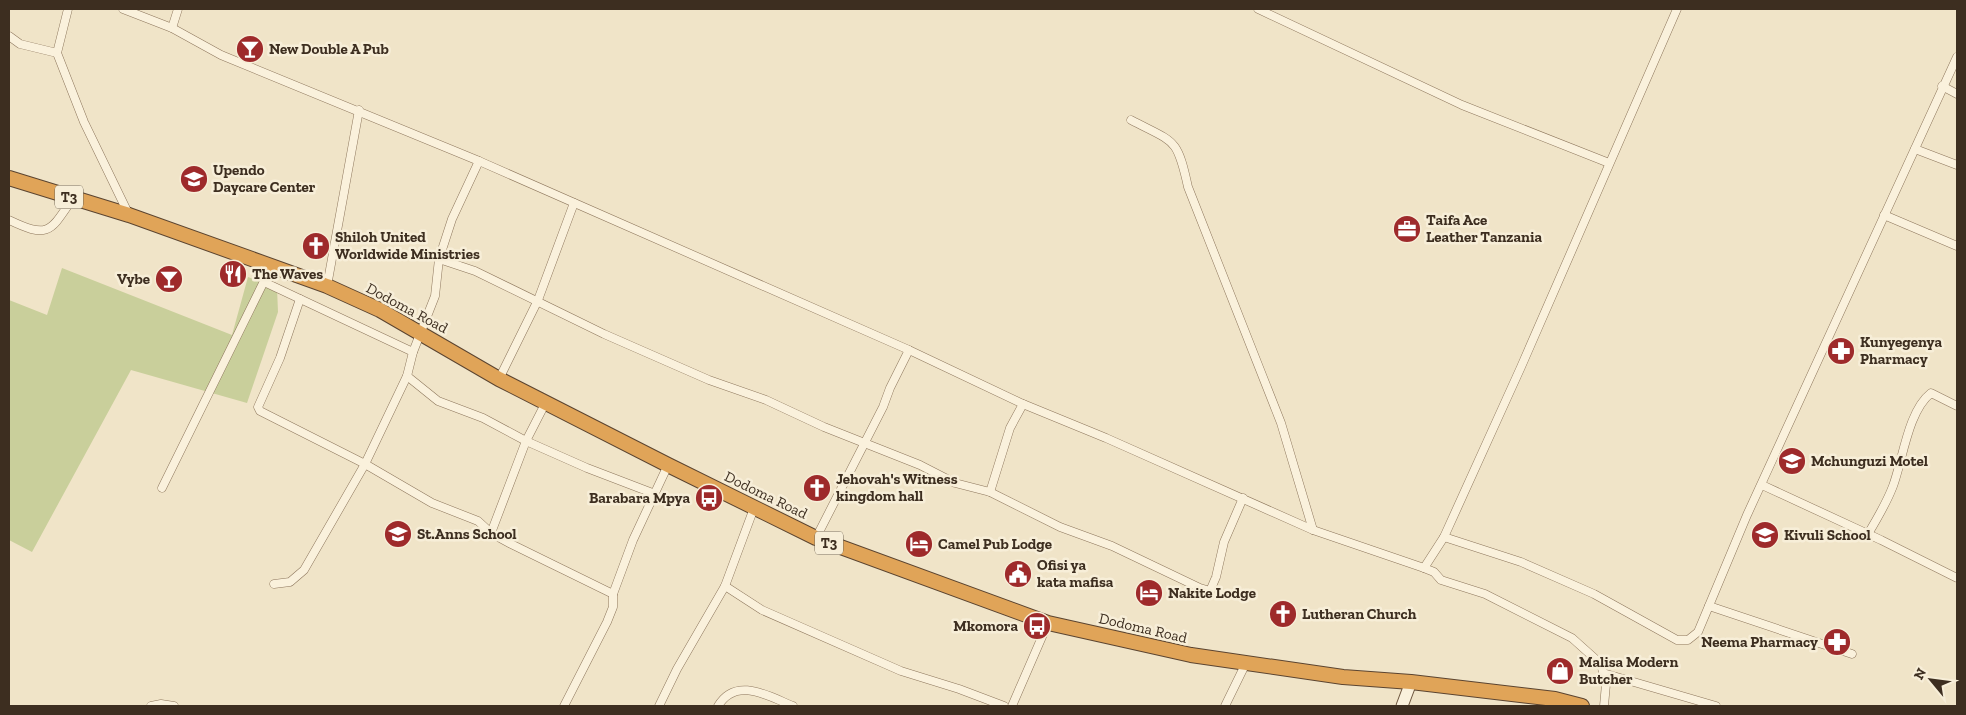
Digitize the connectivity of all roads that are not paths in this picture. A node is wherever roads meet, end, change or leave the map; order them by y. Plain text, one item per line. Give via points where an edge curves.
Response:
1 (68, 9) edge
2 (123, 9) edge
3 (178, 9) edge
4 (1258, 9) edge
5 (1677, 9) edge
6 (172, 28) junction
7 (9, 36) edge
8 (57, 53) junction
9 (1957, 57) edge
10 (1942, 86) junction
11 (1957, 94) edge
12 (359, 110) junction
13 (1131, 120) dead end
14 (1915, 149) junction
15 (479, 161) junction
16 (1609, 163) junction
17 (1957, 165) edge
18 (9, 178) edge
19 (74, 198) junction
20 (574, 203) junction
21 (129, 215) junction
22 (1884, 215) junction
23 (9, 220) edge
24 (1957, 246) edge
25 (439, 259) junction
26 (272, 265) junction
27 (264, 282) junction
28 (328, 286) junction
29 (300, 299) junction
30 (538, 300) junction
31 (421, 333) junction
32 (909, 350) junction
33 (413, 352) junction
34 (407, 376) junction
35 (499, 379) junction
36 (546, 402) junction
37 (1023, 404) junction
38 (1957, 406) edge
39 (526, 441) junction
40 (865, 442) junction
41 (365, 464) junction
42 (668, 466) junction
43 (1762, 485) junction
44 (162, 488) dead end
45 (990, 492) junction
46 (655, 494) junction
47 (1243, 498) junction
48 (754, 508) junction
49 (1313, 530) junction
50 (492, 533) junction
51 (1868, 534) junction
52 (1444, 537) junction
53 (816, 538) junction
54 (1424, 568) junction
55 (1957, 578) edge
56 (274, 584) dead end
57 (725, 586) junction
58 (613, 594) junction
59 (1709, 606) junction
60 (1048, 622) junction
61 (1852, 654) dead end
62 (1246, 664) junction
63 (1603, 673) junction
64 (1411, 682) junction
65 (151, 706) edge
66 (174, 706) edge
67 (564, 706) edge
68 (659, 706) edge
69 (718, 706) edge
70 (792, 706) edge
71 (1004, 706) edge
72 (1012, 706) edge
73 (1225, 706) edge
74 (1402, 706) edge
75 (1582, 706) edge
76 (1604, 706) edge
77 (1716, 706) edge

1 - 8 street
2 - 6 street
3 - 6 street
4 - 16 street via 1462,104
5 - 16 street
6 - 12 street via 221,55
7 - 8 street via 20,44
8 - 21 street via 84,122
9 - 10 street
10 - 11 street
10 - 14 street
12 - 15 street
12 - 28 street
13 - 49 street via 1171,140 1181,154 1188,187 1281,423
14 - 17 street
14 - 22 street
15 - 20 street
15 - 25 street via 452,219
16 - 52 street
18 - 19 highway, Dodoma Road / T3
19 - 21 highway, Dodoma Road / T3
19 - 23 street via 52,228 39,232
20 - 30 street
20 - 32 street
21 - 26 highway, Dodoma Road / T3
22 - 24 street
22 - 43 street
25 - 30 street via 475,271
25 - 31 street via 435,296
26 - 27 street
26 - 28 highway, Dodoma Road / T3
27 - 29 street
27 - 44 street
28 - 31 highway, Dodoma Road / T3
29 - 33 street
29 - 41 street via 280,358 258,407 260,411
30 - 35 street
30 - 40 street via 709,380
31 - 33 street
31 - 35 highway, Dodoma Road / T3
32 - 37 street
32 - 40 street
33 - 34 street
34 - 39 street via 438,401 483,418
34 - 41 street
35 - 36 highway, Dodoma Road / T3
36 - 39 street
36 - 42 highway, Dodoma Road / T3
37 - 45 street via 1010,428
37 - 47 street
38 - 51 street via 1931,393 1925,398 1911,426 1893,486
39 - 46 street
39 - 50 street
40 - 45 street via 954,482
40 - 53 street
41 - 50 street via 432,503 478,521
41 - 56 street via 304,570 290,582
42 - 46 street
42 - 48 highway, Dodoma Road / T3
43 - 51 street
43 - 59 street
45 - 47 street via 1060,527 1112,546 1210,591 1224,542
46 - 58 street
47 - 49 street
48 - 53 highway, Dodoma Road / T3
48 - 57 street
49 - 54 street
50 - 58 street
51 - 55 street
52 - 54 street
52 - 59 street via 1521,562 1594,594 1677,640 1688,640 1698,632
53 - 60 highway, Dodoma Road / T3
54 - 63 street via 1441,580 1485,594 1572,638 1601,664
57 - 68 street
57 - 71 street via 762,610 901,671
58 - 67 street via 613,607 607,622
59 - 61 street
60 - 62 highway, Dodoma Road / T3 via 1191,655
60 - 72 street
62 - 64 highway, Dodoma Road / T3
62 - 73 street
63 - 76 street via 1606,684
63 - 77 street
64 - 74 street
64 - 75 highway, Dodoma Road / T3
65 - 66 street
69 - 70 street via 728,693 740,690 761,693

